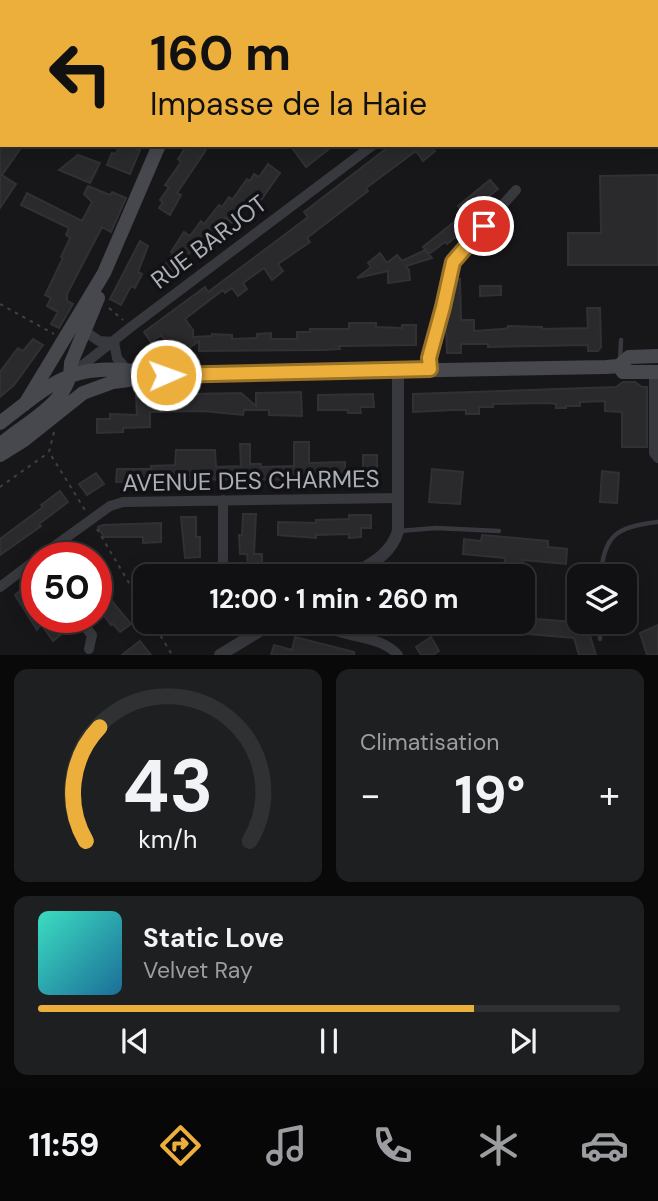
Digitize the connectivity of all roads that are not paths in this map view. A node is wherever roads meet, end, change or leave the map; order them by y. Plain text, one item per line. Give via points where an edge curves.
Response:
1 (158, 147) edge
2 (370, 147) edge
3 (516, 190) dead end
4 (104, 273) junction
5 (80, 328) junction
6 (621, 340) dead end
7 (114, 342) junction
8 (61, 346) junction
9 (658, 356) edge
10 (619, 366) junction
11 (430, 369) junction
12 (127, 370) junction
13 (398, 371) junction
14 (656, 372) edge
15 (166, 375) junction
16 (67, 379) junction
17 (83, 393) junction
18 (25, 404) junction
19 (0, 423) edge
20 (0, 445) edge
21 (0, 455) edge
22 (658, 458) edge
23 (399, 498) junction
24 (223, 500) junction
25 (658, 522) edge
26 (398, 531) junction
27 (499, 531) dead end
28 (62, 542) edge
29 (223, 564) edge
30 (369, 564) edge
31 (602, 564) edge
32 (21, 572) edge
33 (0, 587) edge
34 (90, 633) edge
35 (255, 634) edge
36 (350, 634) edge
37 (600, 634) edge
38 (600, 639) dead end
39 (89, 649) dead end
40 (220, 655) edge
41 (398, 655) edge

1 - 4 main road
2 - 7 street, RUE BARJOT
3 - 11 street via 453,262
4 - 5 main road
4 - 5 main road via 97,298
5 - 7 street via 99,341
5 - 8 main road
5 - 16 main road
6 - 10 lane
7 - 12 street via 117,358
7 - 16 street, RUE BARJOT
8 - 16 main road via 60,371
8 - 18 main road
9 - 10 main road via 629,357
10 - 11 main road
10 - 14 main road via 623,372
11 - 13 main road
12 - 15 main road
12 - 16 main road via 89,369
13 - 15 main road
13 - 23 street
14 - 22 street via 654,453
15 - 17 main road via 113,382
16 - 17 main road
16 - 18 main road via 50,385
16 - 20 main road via 55,401
17 - 21 main road
18 - 19 main road
23 - 24 street, AVENUE DES CHARMES
23 - 26 street
24 - 28 street, AVENUE DES CHARMES via 123,502 110,506
24 - 29 street
25 - 31 lane via 625,529 610,539
26 - 27 lane
26 - 30 street via 395,542
32 - 33 street, AVENUE DES CHARMES
34 - 39 street
35 - 40 street
36 - 41 street via 391,647
37 - 38 lane

